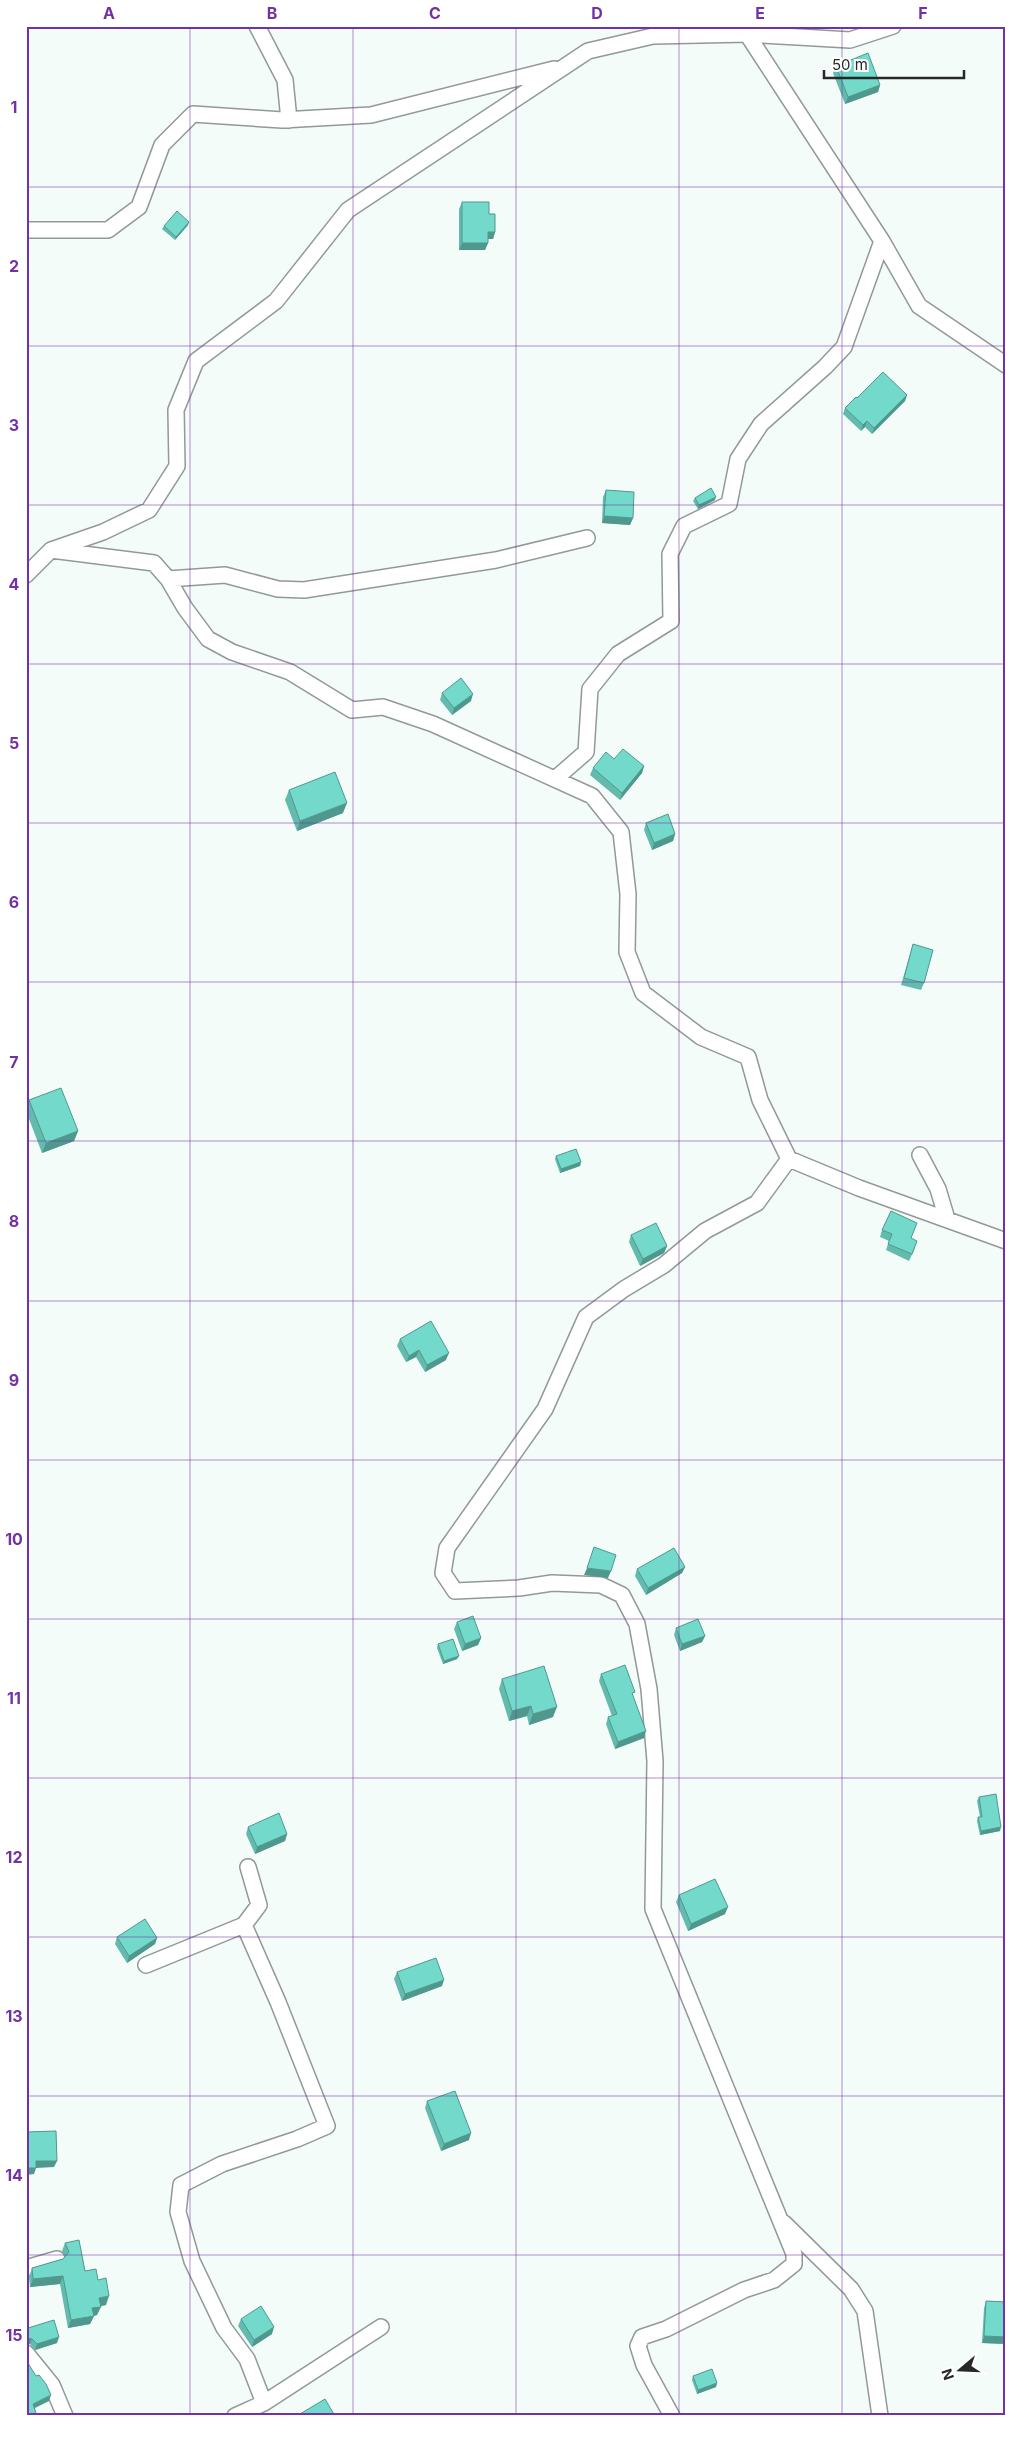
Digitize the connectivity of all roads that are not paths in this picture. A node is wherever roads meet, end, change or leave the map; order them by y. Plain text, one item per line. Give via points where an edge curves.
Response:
1 (257, 26) edge
2 (893, 26) edge
3 (747, 34) junction
4 (565, 66) junction
5 (289, 120) junction
6 (26, 230) edge
7 (882, 241) junction
8 (1006, 365) edge
9 (587, 538) dead end
10 (51, 550) junction
11 (26, 575) edge
12 (168, 579) junction
13 (554, 779) junction
14 (920, 1155) dead end
15 (789, 1159) junction
16 (947, 1220) junction
17 (1006, 1241) edge
18 (248, 1867) dead end
19 (244, 1924) junction
20 (146, 1965) dead end
21 (779, 2218) junction
22 (57, 2259) edge
23 (26, 2268) edge
24 (381, 2327) dead end
25 (26, 2352) edge
26 (264, 2403) junction
27 (65, 2416) edge
28 (236, 2416) edge
29 (672, 2416) edge
30 (880, 2416) edge

1 - 5 street via 285,80
2 - 3 street via 850,40
3 - 4 street via 653,36 588,51
3 - 7 street
4 - 5 street via 371,116
4 - 10 street via 348,210 276,301 196,361 176,410 177,466 149,510 103,532
5 - 6 street via 193,114 162,145 139,207 108,230
7 - 8 street via 919,306
7 - 13 street via 844,347 761,424 738,459 729,504 684,526 670,554 672,621 618,654 590,689 586,752
9 - 12 street via 496,560 304,590 278,589 225,575
10 - 11 street
10 - 12 street via 154,563
12 - 13 street via 208,639 232,652 290,672 352,710 383,708 433,724
13 - 15 street via 592,796 621,832 628,894 627,952 643,992 701,1037 748,1057 760,1100
14 - 16 street via 938,1190
15 - 16 street
15 - 21 street via 757,1203 705,1231 664,1265 586,1317 546,1409 447,1548 443,1573 455,1591 552,1583 601,1586 622,1595 637,1624 649,1689 655,1761 653,1910
16 - 17 street
18 - 19 street via 259,1905
19 - 20 street
19 - 26 street via 327,2126 222,2164 181,2185 178,2212 192,2261 224,2328 247,2359
21 - 29 street via 794,2254 794,2264 774,2280 744,2290 666,2329 642,2337 638,2346 644,2365
21 - 30 street via 851,2289 866,2311
22 - 23 street
24 - 26 street
25 - 27 street via 52,2385
26 - 28 street

